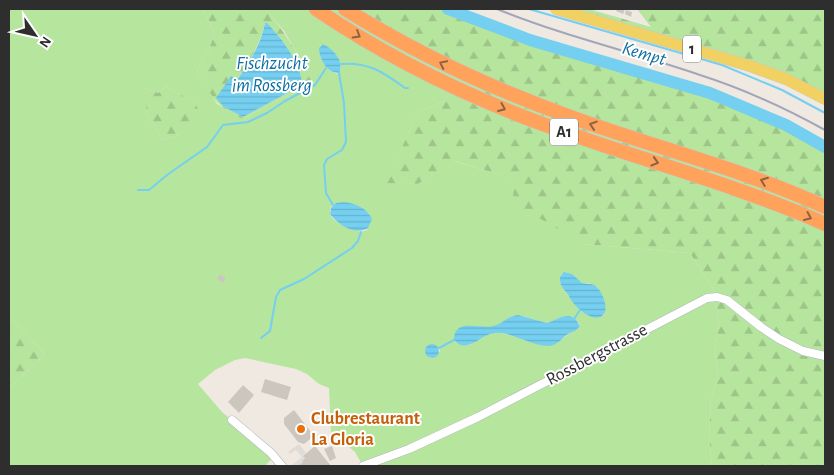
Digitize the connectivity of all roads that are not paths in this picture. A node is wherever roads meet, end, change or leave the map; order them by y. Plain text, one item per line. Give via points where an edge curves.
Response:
1 (316, 9) edge
2 (345, 9) edge
3 (556, 9) edge
4 (825, 99) edge
5 (825, 206) edge
6 (825, 224) edge
7 (825, 356) edge
8 (232, 420) dead end
9 (282, 466) edge
10 (363, 466) edge

1 -> 6 highway, A1 via 405,62 498,107 736,188
5 -> 2 highway, A1 via 750,176 504,92 413,48
3 - 4 main road, 1 via 750,66 786,79
7 - 10 street, Rossbergstrasse via 803,351 779,339 722,298 707,298 478,417 409,450
8 - 9 street

